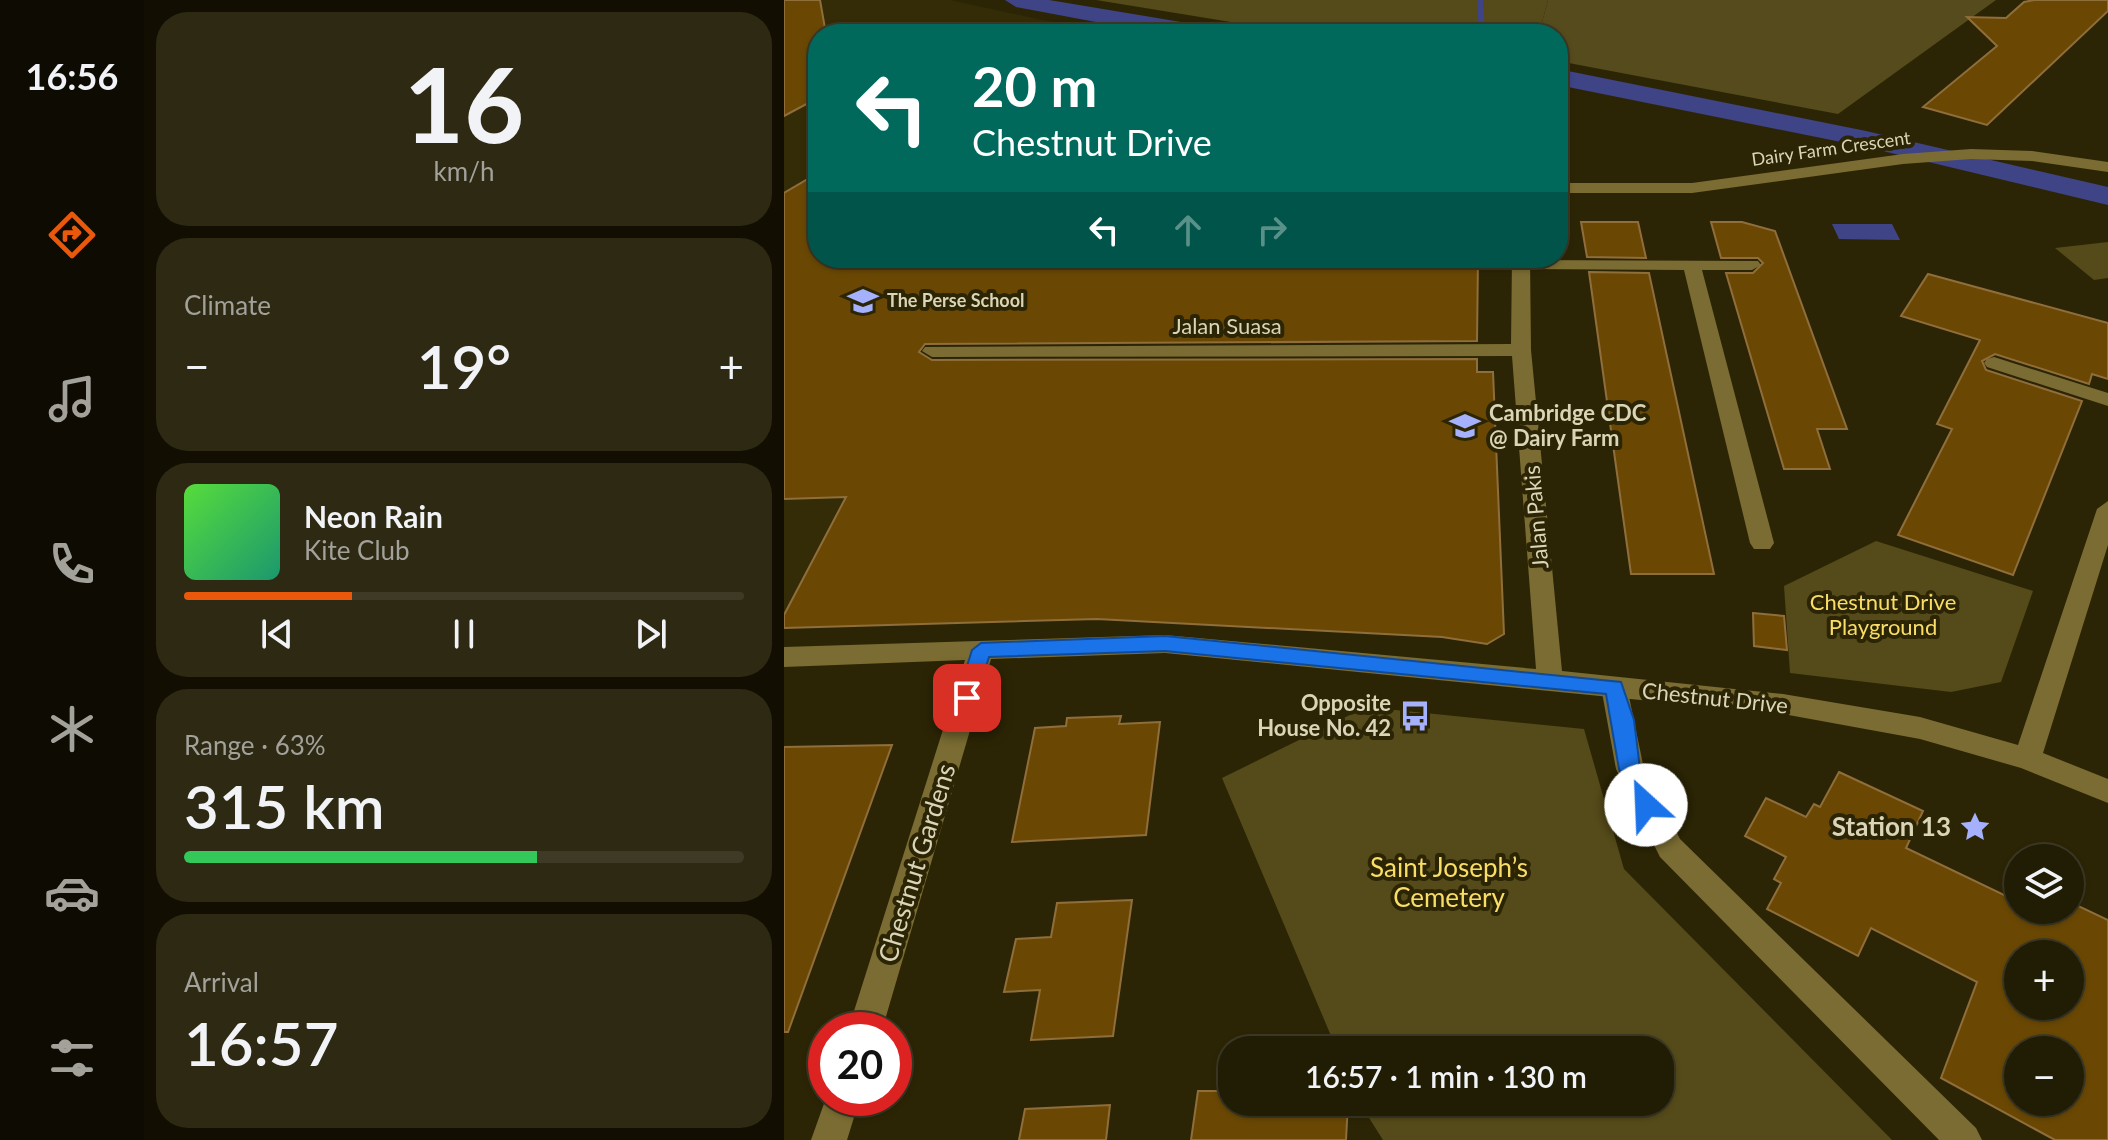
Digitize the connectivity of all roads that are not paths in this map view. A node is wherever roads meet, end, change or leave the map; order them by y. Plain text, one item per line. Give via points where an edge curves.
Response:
1 (2108, 167) edge
2 (1568, 188) edge
3 (1568, 262) edge
4 (1692, 265) junction
5 (1752, 265) dead end
6 (1521, 268) edge
7 (1521, 350) junction
8 (932, 351) dead end
9 (1994, 363) dead end
10 (2108, 400) edge
11 (2108, 509) edge
12 (1762, 543) dead end
13 (981, 650) junction
14 (784, 657) edge
15 (1550, 680) junction
16 (1614, 687) junction
17 (2027, 759) junction
18 (2108, 791) edge
19 (871, 1012) edge
20 (837, 1116) edge
21 (829, 1140) edge
22 (1964, 1140) edge

1 - 2 street, Dairy Farm Crescent via 1971,154 1692,188
3 - 4 street
4 - 5 street
4 - 12 street
6 - 7 street, Jalan Pakis
7 - 8 street, Jalan Suasa
7 - 15 street, Jalan Pakis
9 - 10 street
11 - 17 street
13 - 14 street, Chestnut Drive
13 - 15 street, Chestnut Drive via 1165,644
13 - 19 street, Chestnut Gardens
15 - 16 street, Chestnut Drive
16 - 17 street, Chestnut Drive via 1783,704 1920,728
16 - 22 street via 1630,769 1670,848
17 - 18 street, Chestnut Drive
20 - 21 street

